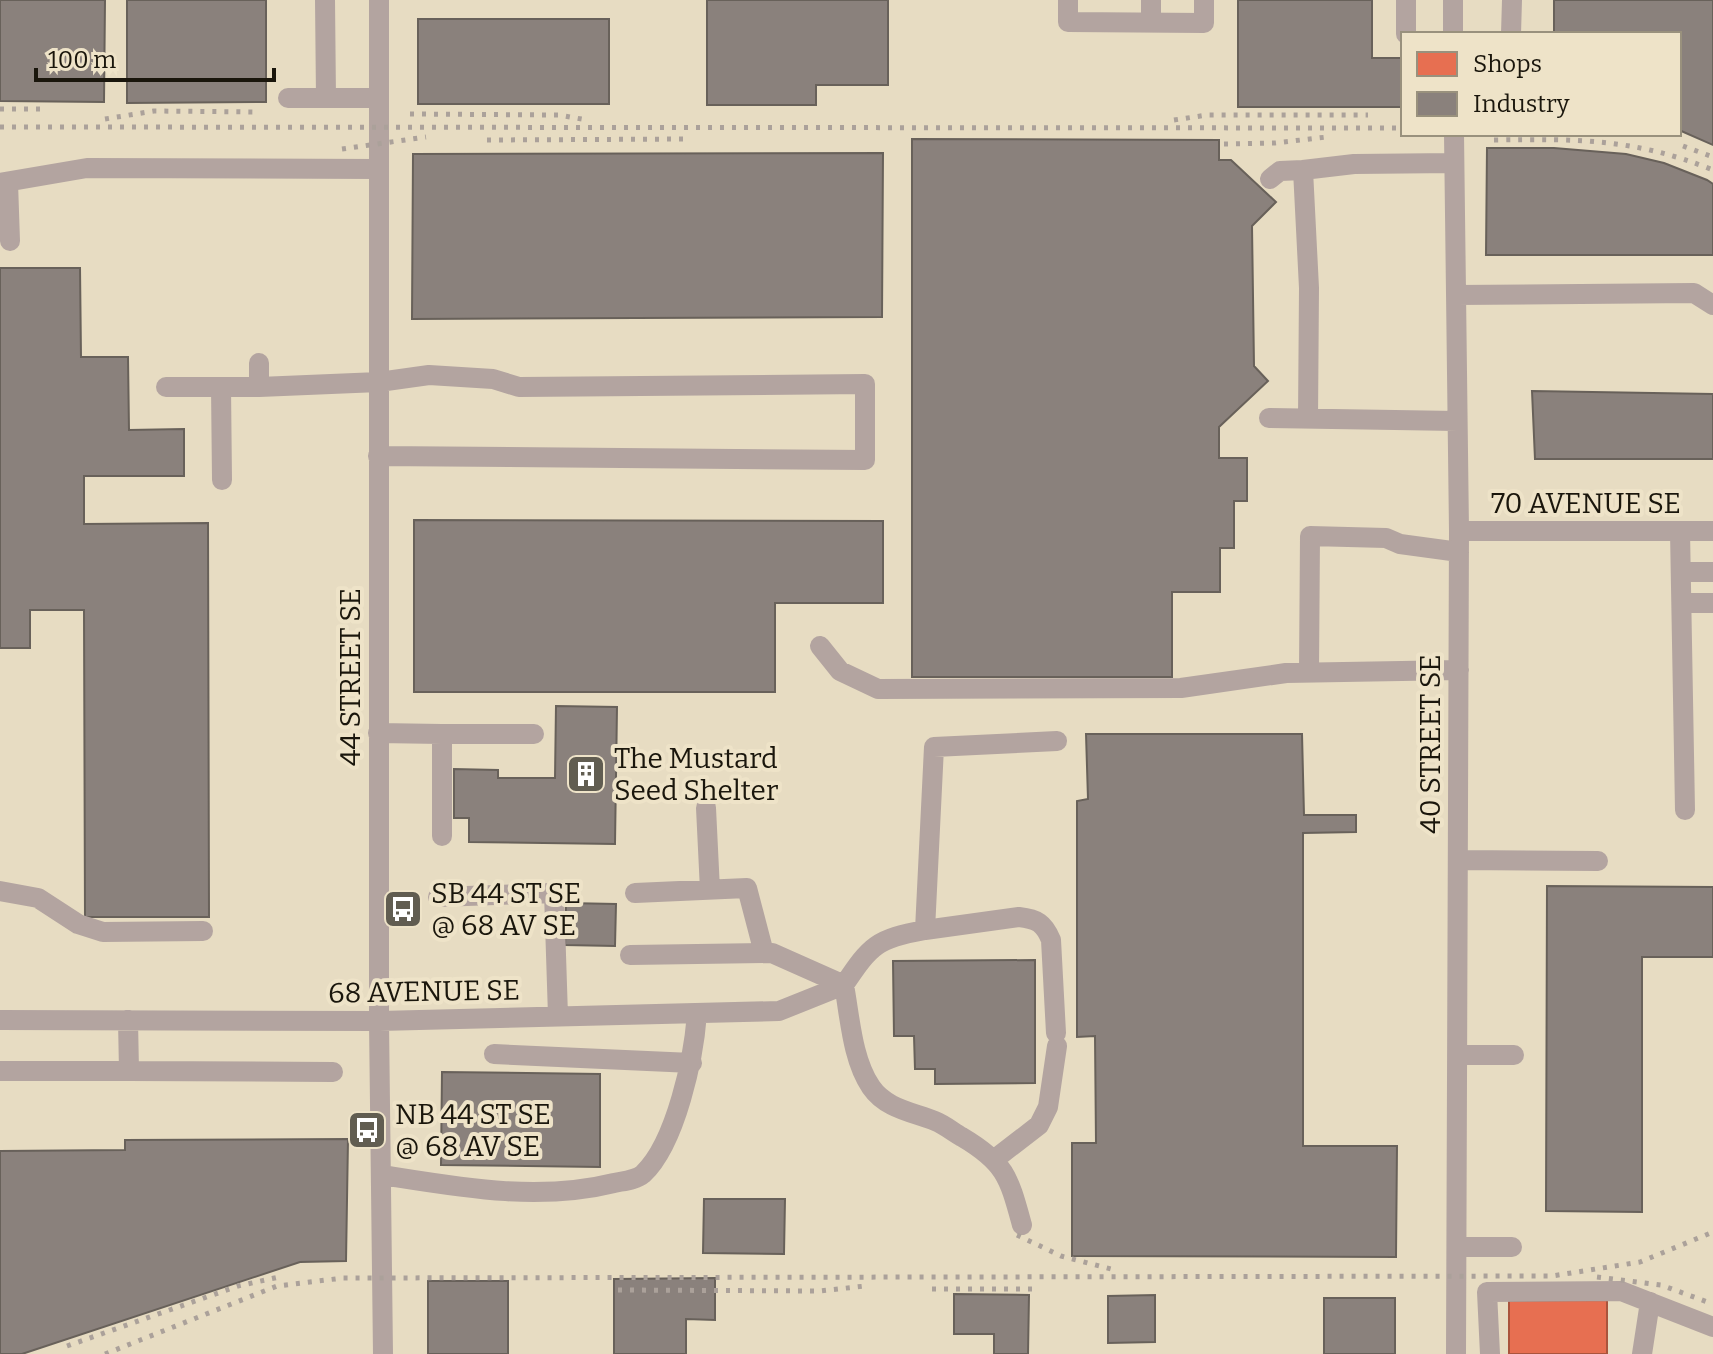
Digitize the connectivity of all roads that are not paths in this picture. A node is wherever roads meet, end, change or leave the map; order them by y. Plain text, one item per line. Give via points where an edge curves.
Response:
1 (325, 0) edge
2 (379, 0) edge
3 (1068, 0) edge
4 (1151, 0) edge
5 (1204, 0) edge
6 (1406, 0) edge
7 (1453, 0) edge
8 (1512, 0) edge
9 (1151, 23) junction
10 (1406, 32) edge
11 (1453, 32) edge
12 (1511, 32) edge
13 (288, 98) dead end
14 (326, 98) junction
15 (378, 98) junction
16 (1454, 136) edge
17 (1454, 163) junction
18 (378, 169) junction
19 (1303, 170) junction
20 (1270, 179) dead end
21 (4, 182) edge
22 (10, 241) dead end
23 (1456, 295) junction
24 (1713, 305) edge
25 (259, 363) dead end
26 (379, 382) junction
27 (166, 387) dead end
28 (221, 387) junction
29 (259, 387) junction
30 (1269, 418) dead end
31 (1308, 419) junction
32 (1457, 421) junction
33 (378, 456) junction
34 (222, 480) dead end
35 (1459, 531) junction
36 (1680, 531) junction
37 (1713, 531) edge
38 (1459, 552) junction
39 (1681, 572) junction
40 (1713, 572) edge
41 (1682, 603) junction
42 (1713, 603) edge
43 (820, 646) dead end
44 (1459, 670) junction
45 (1309, 672) junction
46 (378, 733) junction
47 (442, 734) junction
48 (534, 734) dead end
49 (1057, 741) dead end
50 (706, 808) dead end
51 (1685, 810) dead end
52 (442, 836) dead end
53 (1458, 860) junction
54 (1598, 861) dead end
55 (710, 890) junction
56 (0, 891) edge
57 (635, 893) dead end
58 (438, 897) dead end
59 (925, 930) junction
60 (203, 931) dead end
61 (764, 953) junction
62 (630, 955) dead end
63 (844, 985) junction
64 (697, 1013) junction
65 (558, 1016) junction
66 (0, 1020) edge
67 (128, 1020) junction
68 (379, 1021) junction
69 (494, 1054) dead end
70 (1457, 1055) junction
71 (1514, 1055) dead end
72 (692, 1063) junction
73 (0, 1071) edge
74 (129, 1071) junction
75 (333, 1072) dead end
76 (995, 1159) junction
77 (382, 1175) junction
78 (1022, 1225) dead end
79 (1457, 1247) junction
80 (1512, 1247) dead end
81 (1650, 1302) junction
82 (1713, 1327) edge
83 (383, 1354) edge
84 (1456, 1354) edge
85 (1490, 1354) edge
86 (1642, 1354) edge

1 - 14 street
2 - 15 street, 44 STREET SE
3 - 9 street via 1068,22
4 - 9 street
5 - 9 street via 1204,23
6 - 10 street
7 - 11 street
8 - 12 street
13 - 14 street
14 - 15 street
15 - 18 street, 44 STREET SE
16 - 17 street, 40 STREET SE
17 - 19 street
17 - 23 street, 40 STREET SE
18 - 21 street via 87,168
18 - 26 street, 44 STREET SE
19 - 20 street via 1280,171
19 - 31 street
21 - 22 street
23 - 24 street via 1694,293
23 - 32 street, 40 STREET SE
25 - 29 street
26 - 29 street
26 - 33 street, 44 STREET SE
26 - 33 street via 429,375 493,379 519,387 865,384 865,460
27 - 28 street
28 - 29 street
28 - 34 street
30 - 31 street
31 - 32 street
32 - 35 street, 40 STREET SE
33 - 46 street, 44 STREET SE
35 - 36 street, 70 AVENUE SE
35 - 38 street, 40 STREET SE
36 - 37 street, 70 AVENUE SE
36 - 39 street
38 - 44 street, 40 STREET SE
38 - 45 street via 1386,538 1310,536
39 - 40 street
39 - 41 street
41 - 42 street
41 - 51 street
43 - 45 street via 840,671 878,689 1181,688
44 - 45 street
44 - 53 street, 40 STREET SE
46 - 47 street
46 - 68 street, 44 STREET SE
47 - 48 street
47 - 52 street
49 - 59 street via 934,747
50 - 55 street
53 - 54 street
53 - 70 street, 40 STREET SE
55 - 57 street
55 - 61 street via 747,888
56 - 60 street via 38,898 78,924 103,932
58 - 65 street via 554,893
59 - 63 street via 879,942
59 - 76 street via 1019,917 1045,926 1051,940 1057,1039 1048,1107 1039,1125
61 - 62 street
61 - 63 street
63 - 64 street, 68 AVENUE SE via 779,1011
63 - 76 street via 863,1073 880,1098 936,1121
64 - 65 street, 68 AVENUE SE
64 - 72 street
65 - 68 street, 68 AVENUE SE
66 - 67 street, 68 AVENUE SE
67 - 68 street, 68 AVENUE SE
67 - 74 street
68 - 77 street, 44 STREET SE
69 - 72 street
70 - 71 street
70 - 79 street, 40 STREET SE
72 - 77 street via 663,1147 641,1176 588,1189 535,1193
73 - 74 street
74 - 75 street
76 - 78 street via 1010,1182
77 - 83 street, 44 STREET SE
79 - 80 street
79 - 84 street, 40 STREET SE
81 - 82 street
81 - 85 street via 1621,1291 1487,1292
81 - 86 street

